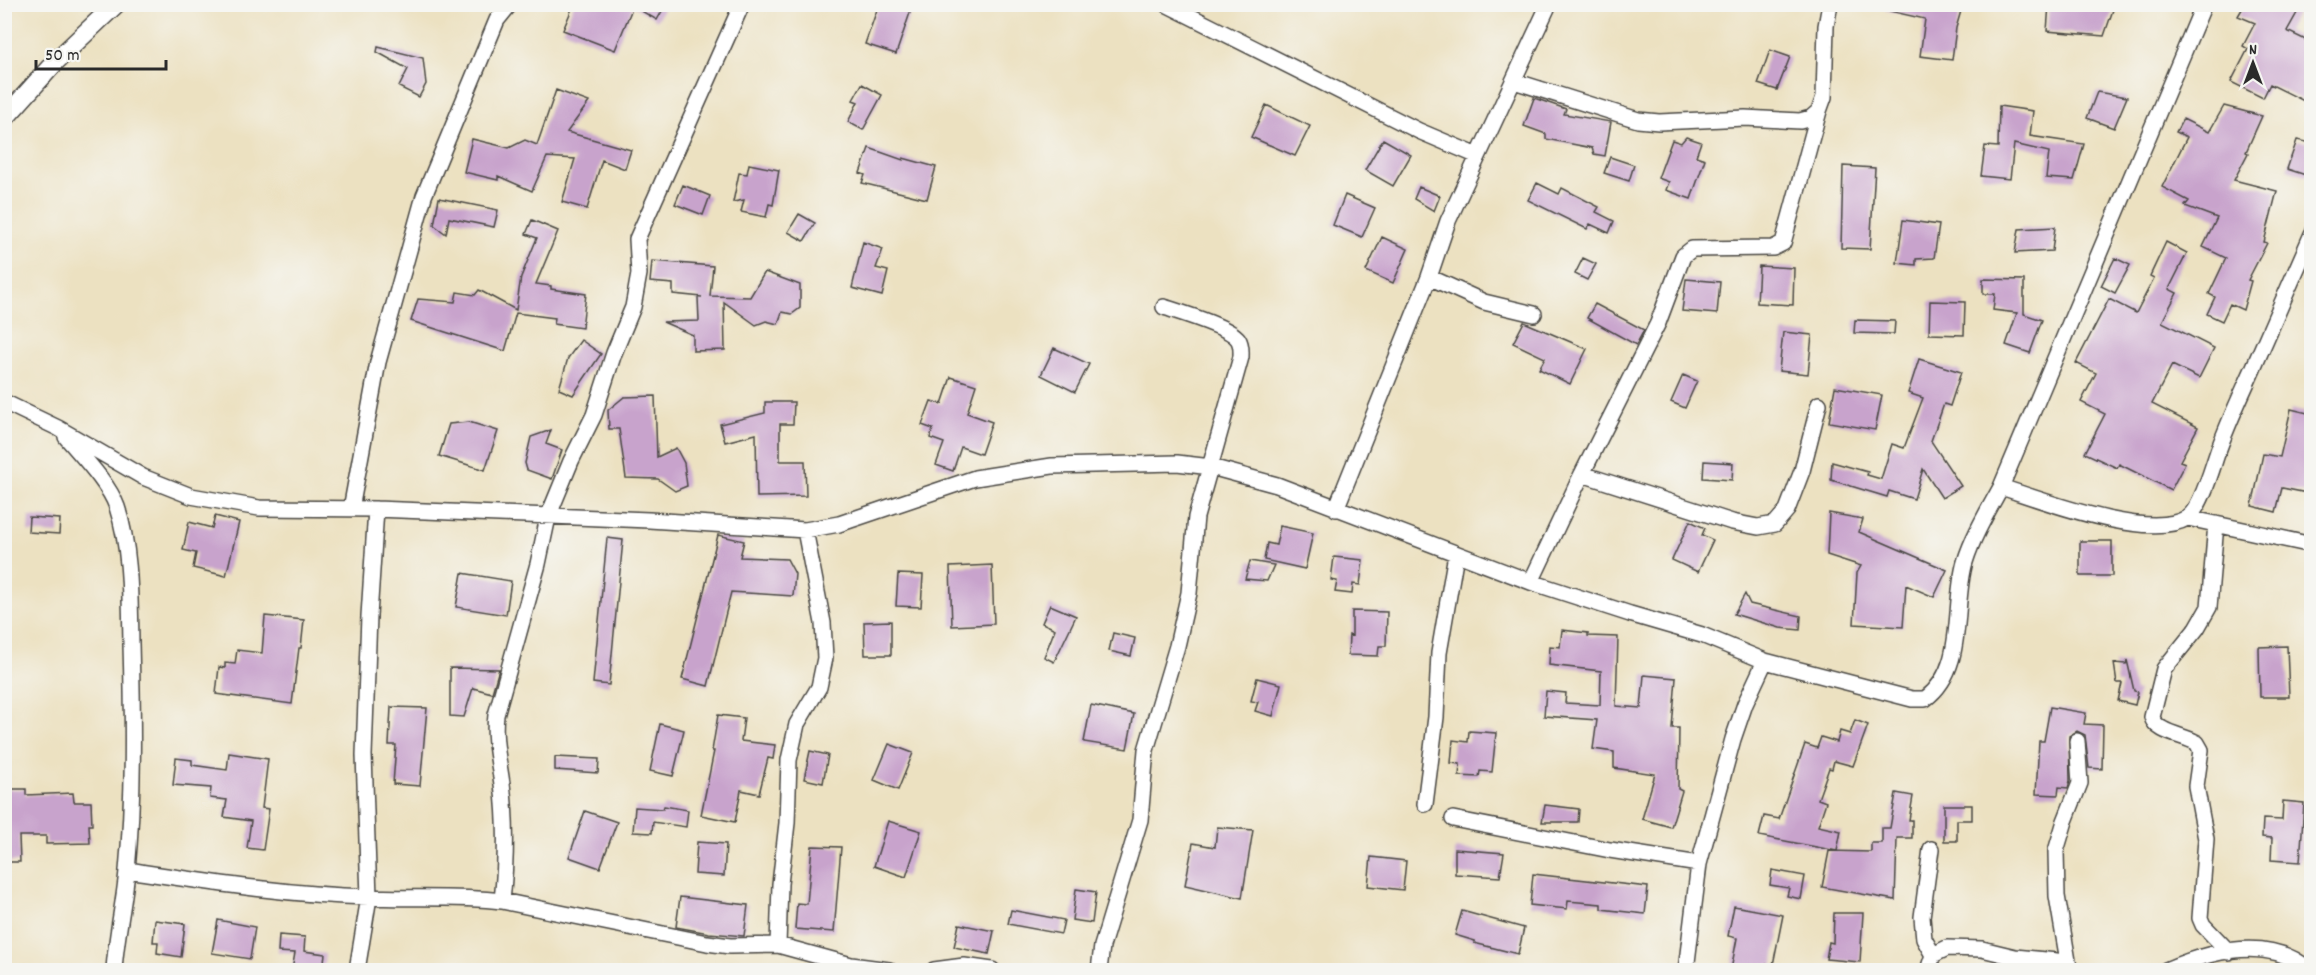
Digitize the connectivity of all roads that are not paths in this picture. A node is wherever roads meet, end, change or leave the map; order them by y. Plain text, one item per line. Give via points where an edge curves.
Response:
1 (116, 4) edge
2 (510, 4) edge
3 (742, 4) edge
4 (1166, 4) edge
5 (1549, 4) edge
6 (1830, 4) edge
7 (2204, 4) edge
8 (1514, 81) junction
9 (1820, 111) junction
10 (4, 119) edge
11 (1478, 156) junction
12 (2312, 234) edge
13 (1429, 277) junction
14 (1164, 307) dead end
15 (1534, 314) dead end
16 (4, 402) edge
17 (1819, 404) dead end
18 (58, 428) junction
19 (1211, 467) junction
20 (1581, 474) junction
21 (2001, 487) junction
22 (376, 508) junction
23 (351, 509) junction
24 (1336, 509) junction
25 (548, 517) junction
26 (2188, 518) junction
27 (2216, 524) junction
28 (805, 530) junction
29 (2312, 545) edge
30 (1456, 554) junction
31 (1531, 582) junction
32 (1765, 661) junction
33 (2077, 741) dead end
34 (1425, 804) dead end
35 (1454, 819) dead end
36 (1931, 849) dead end
37 (1699, 864) junction
38 (127, 870) junction
39 (369, 897) junction
40 (502, 900) junction
41 (778, 945) junction
42 (2229, 952) junction
43 (1933, 955) junction
44 (2070, 969) edge
45 (114, 970) edge
46 (357, 970) edge
47 (889, 970) edge
48 (934, 970) edge
49 (992, 970) edge
50 (1099, 970) edge
51 (1686, 970) edge
52 (1928, 970) edge
53 (2166, 970) edge
54 (2309, 970) edge

1 - 10 street via 56,61
2 - 23 street via 497,20 424,196 378,362
3 - 25 street via 637,239 639,274 633,307 594,415
4 - 11 street via 1419,131
5 - 8 street
6 - 9 street
7 - 21 street
8 - 9 street via 1638,120 1800,121
8 - 11 street
9 - 20 street via 1783,243 1773,248 1687,251 1658,323
11 - 13 street via 1448,221
12 - 26 street via 2224,434 2199,501
13 - 15 street via 1484,302
13 - 24 street
14 - 19 street via 1234,335 1241,347
16 - 18 street
17 - 20 street via 1802,471 1787,510 1775,524 1758,527 1732,522
18 - 23 street via 143,477 191,496 259,508
18 - 38 street via 94,469 117,505 126,547 132,689
19 - 24 street via 1277,485
19 - 28 street via 1177,463 1052,466 975,478 839,524
19 - 50 street via 1196,517 1189,593 1177,646 1146,750 1140,820 1101,946
20 - 31 street
21 - 26 street via 2107,519 2147,525
21 - 32 street via 1965,562 1951,660 1938,689 1925,699 1912,699
22 - 23 street
22 - 25 street
22 - 39 street via 364,756
24 - 30 street
25 - 28 street
25 - 40 street via 496,715 494,732 502,786 505,861
26 - 27 street
27 - 29 street
27 - 42 street via 2209,607 2164,669 2152,717 2159,728 2197,742 2200,750 2196,786 2206,839 2200,918
28 - 41 street via 823,623 825,658 819,687 797,724 789,759
30 - 31 street
30 - 34 street via 1439,653
31 - 32 street via 1702,635
32 - 37 street via 1733,739
33 - 44 street via 2080,783 2056,851 2057,896
35 - 37 street
36 - 43 street via 1922,917 1924,939
37 - 51 street
38 - 39 street via 306,893
38 - 45 street
39 - 40 street
39 - 46 street
40 - 41 street via 707,943
41 - 47 street
42 - 53 street via 2197,958
42 - 54 street via 2270,950 2294,958
43 - 44 street via 1947,948 1982,949 2015,957 2057,960
43 - 52 street
48 - 49 street via 964,966

